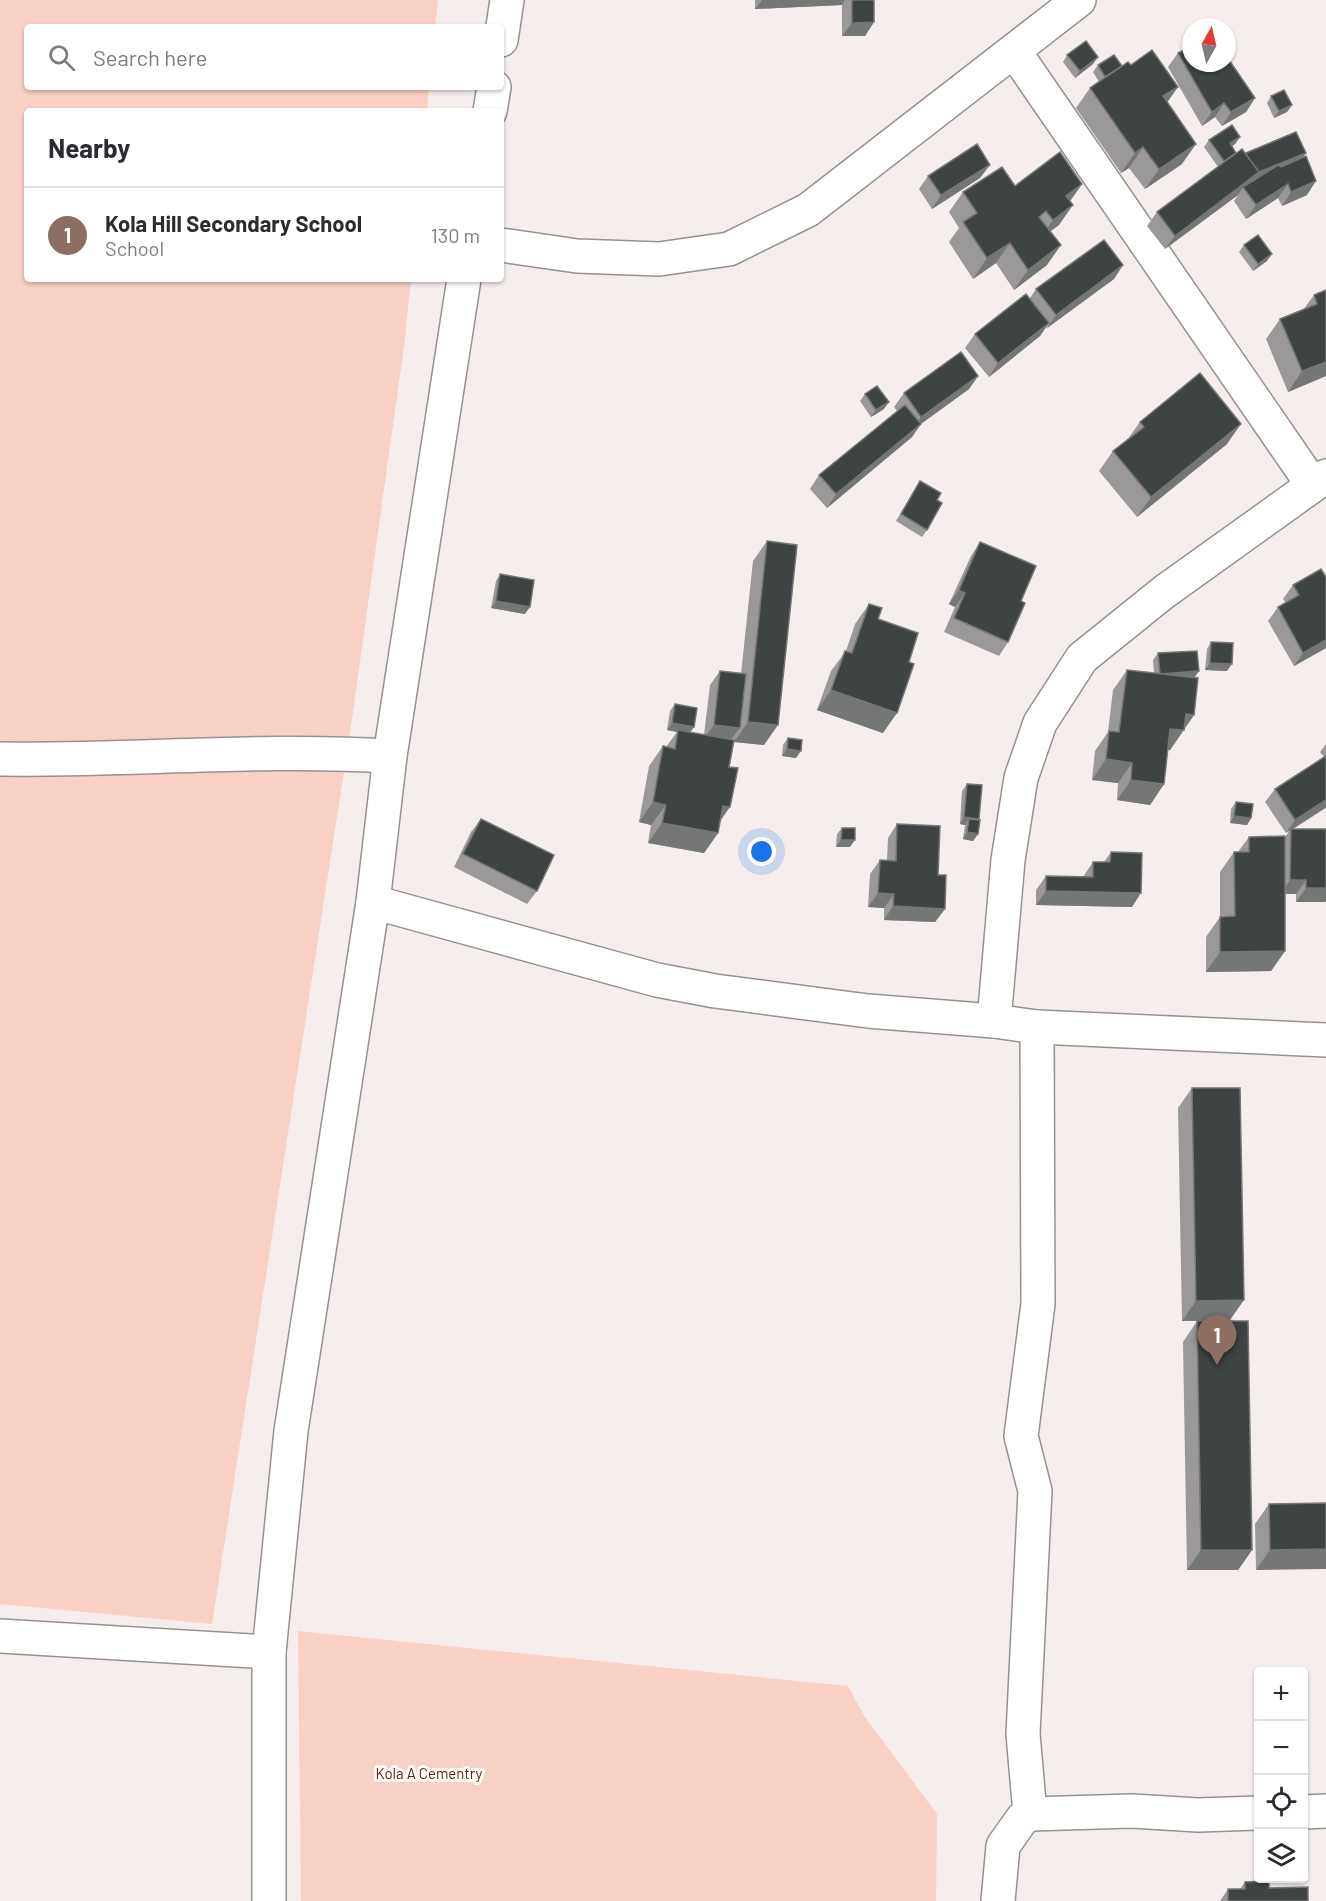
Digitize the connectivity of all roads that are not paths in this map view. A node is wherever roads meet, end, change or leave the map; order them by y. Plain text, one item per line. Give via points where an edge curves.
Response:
1 (507, 0) edge
2 (1079, 0) edge
3 (503, 24) edge
4 (1014, 51) junction
5 (494, 90) edge
6 (490, 108) edge
7 (504, 245) edge
8 (464, 282) edge
9 (1319, 480) edge
10 (390, 756) junction
11 (0, 759) edge
12 (373, 902) junction
13 (994, 1021) junction
14 (1037, 1027) junction
15 (1326, 1040) edge
16 (0, 1636) edge
17 (270, 1652) junction
18 (1326, 1811) edge
19 (1308, 1812) edge
20 (1254, 1813) edge
21 (1030, 1814) junction
22 (269, 1901) edge
23 (998, 1901) edge

1 - 3 street
2 - 4 street
4 - 7 street via 808,210 729,249 659,259 577,256
4 - 9 street
5 - 6 street
8 - 10 street
9 - 13 street via 1164,592 1082,658 1040,723 1021,778 1008,860
10 - 11 street via 240,752
10 - 12 street
12 - 13 street via 680,984 868,1011
12 - 17 street via 291,1431
13 - 14 street
14 - 15 street
14 - 21 street via 1038,1304 1021,1436 1035,1491 1023,1734
16 - 17 street
17 - 22 street
18 - 19 street
20 - 21 street
21 - 23 street via 1003,1846

